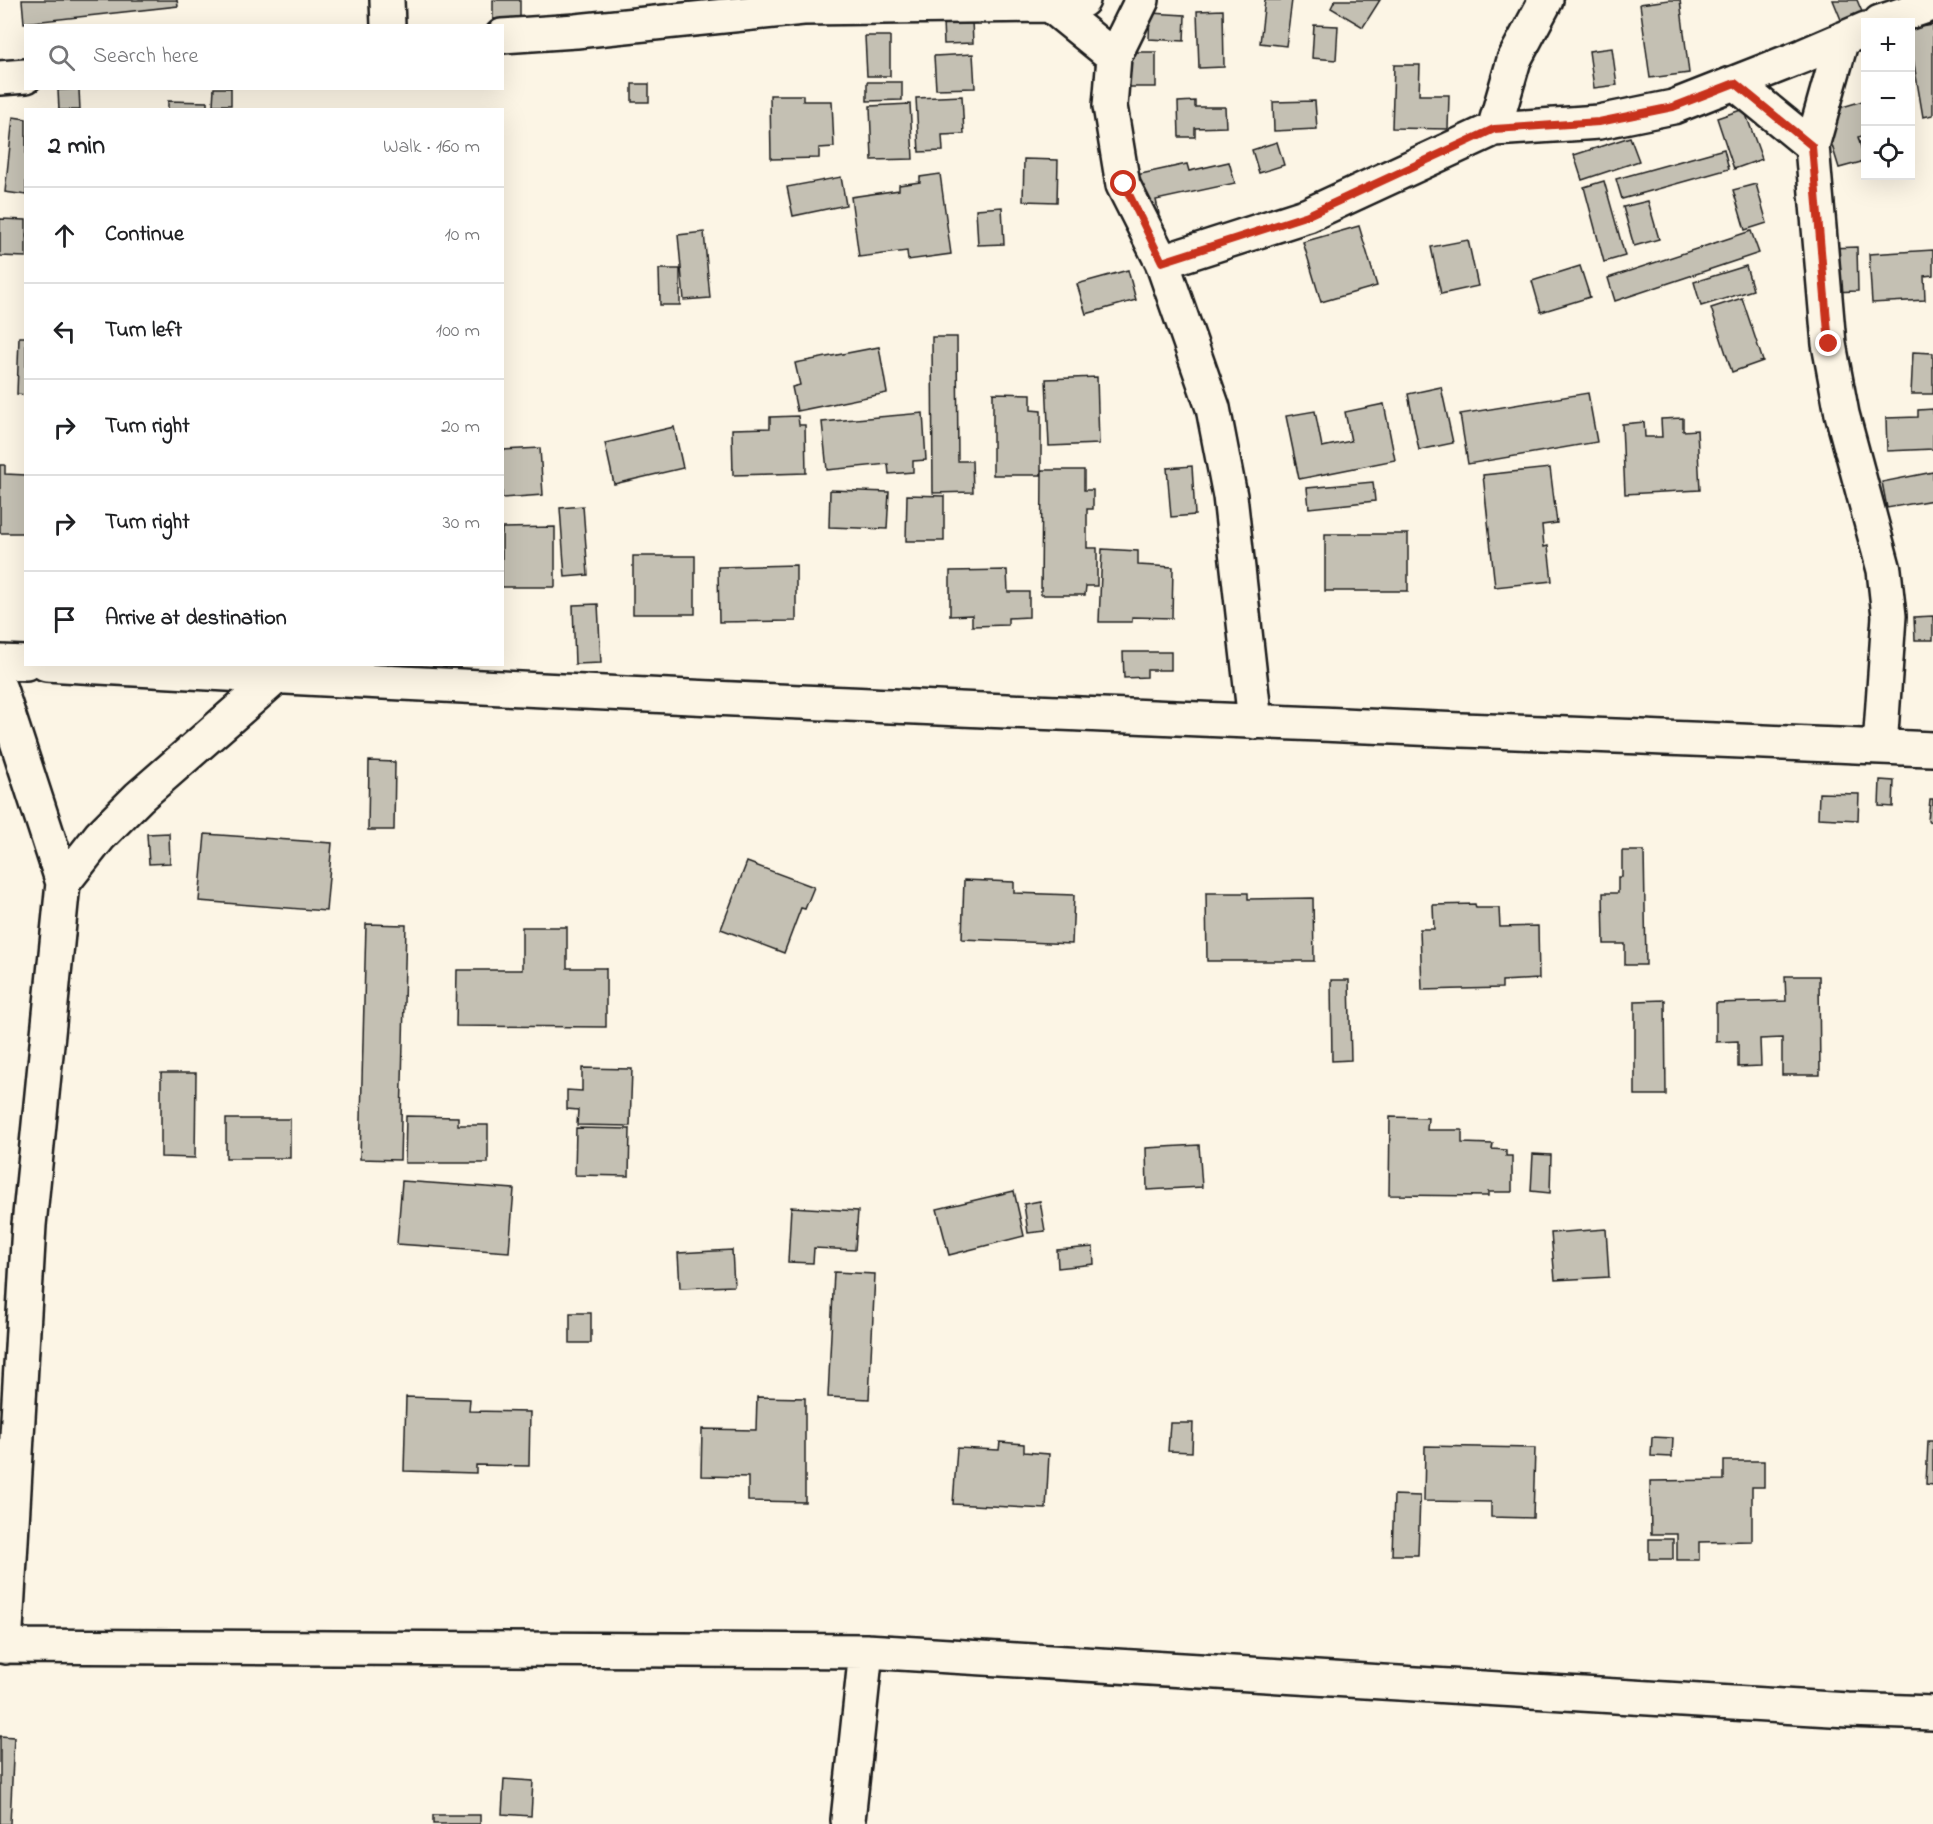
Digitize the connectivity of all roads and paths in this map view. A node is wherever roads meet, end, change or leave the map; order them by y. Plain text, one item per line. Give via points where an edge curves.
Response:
1 (387, 0) edge
2 (1083, 0) edge
3 (1142, 0) edge
4 (1546, 0) edge
5 (802, 4) edge
6 (1933, 4) edge
7 (1050, 5) junction
8 (1892, 18) edge
9 (388, 24) edge
10 (1854, 34) edge
11 (504, 36) edge
12 (1114, 57) junction
13 (24, 76) edge
14 (0, 78) edge
15 (1735, 83) junction
16 (1494, 129) junction
17 (1812, 146) junction
18 (1162, 262) junction
19 (0, 662) edge
20 (24, 663) edge
21 (79, 666) edge
22 (275, 678) junction
23 (0, 689) edge
24 (1255, 722) junction
25 (1880, 747) junction
26 (1933, 749) edge
27 (63, 883) junction
28 (29, 1225) junction
29 (0, 1241) edge
30 (2, 1647) edge
31 (866, 1651) junction
32 (1933, 1713) edge
33 (849, 1824) edge

1 - 9 street
2 - 7 street
3 - 12 street
4 - 16 street via 1514,60
5 - 7 street
5 - 11 street
6 - 8 street
7 - 12 street
10 - 15 street
10 - 17 street
12 - 18 street via 1110,106 1124,184
13 - 14 street
15 - 16 street via 1652,112 1599,122
15 - 17 street
16 - 18 street via 1308,215
17 - 25 street via 1829,344 1842,414 1884,570 1888,616
18 - 24 street via 1213,408 1230,496
19 - 20 street
21 - 22 street
22 - 24 street
22 - 27 street via 139,797 100,836
23 - 27 street
24 - 25 street
25 - 26 street
27 - 28 street
28 - 29 street
28 - 30 street
30 - 31 street
31 - 32 street
31 - 33 street

